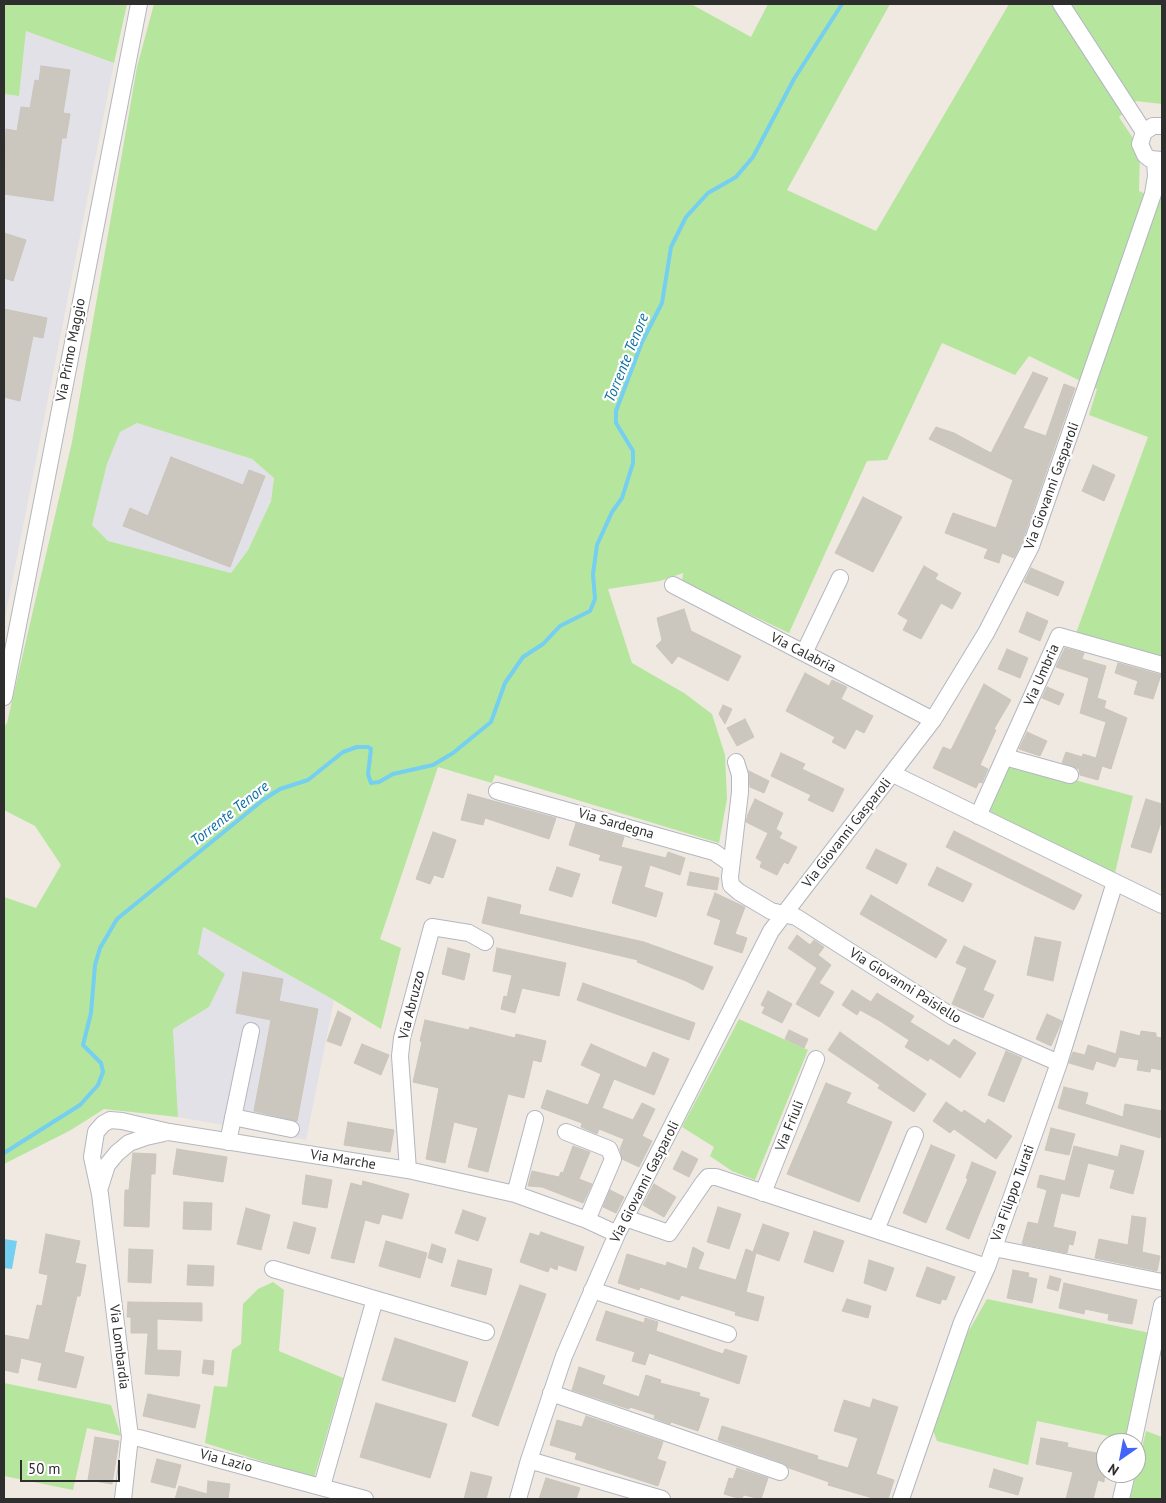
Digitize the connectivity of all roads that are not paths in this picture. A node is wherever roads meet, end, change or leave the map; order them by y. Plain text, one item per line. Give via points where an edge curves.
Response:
1 (139, 4) edge
2 (1061, 4) edge
3 (1162, 126) edge
4 (1144, 132) junction
5 (1159, 161) edge
6 (840, 578) dead end
7 (673, 586) dead end
8 (804, 653) junction
9 (1162, 665) edge
10 (4, 697) edge
11 (933, 720) junction
12 (1005, 756) junction
13 (736, 762) dead end
14 (893, 774) junction
15 (1070, 775) dead end
16 (497, 792) dead end
17 (978, 816) junction
18 (731, 864) junction
19 (1114, 882) junction
20 (1162, 905) edge
21 (783, 914) junction
22 (485, 942) dead end
23 (251, 1031) dead end
24 (816, 1059) dead end
25 (1059, 1063) junction
26 (233, 1117) junction
27 (535, 1119) dead end
28 (291, 1129) dead end
29 (169, 1132) junction
30 (566, 1132) dead end
31 (915, 1134) dead end
32 (228, 1142) junction
33 (408, 1170) junction
34 (763, 1193) junction
35 (100, 1194) junction
36 (515, 1194) junction
37 (625, 1218) junction
38 (586, 1220) junction
39 (876, 1230) junction
40 (617, 1234) junction
41 (994, 1248) junction
42 (987, 1267) junction
43 (273, 1269) dead end
44 (1162, 1282) edge
45 (592, 1290) junction
46 (375, 1299) junction
47 (1162, 1305) edge
48 (486, 1332) dead end
49 (728, 1334) dead end
50 (551, 1393) junction
51 (1135, 1433) edge
52 (130, 1437) junction
53 (529, 1460) junction
54 (780, 1472) dead end
55 (1124, 1483) edge
56 (322, 1486) junction
57 (123, 1499) edge
58 (365, 1499) edge
59 (518, 1499) edge
60 (662, 1499) edge
61 (901, 1499) edge
62 (1121, 1499) edge

1 - 10 street, Via Primo Maggio
2 - 4 street
3 - 4 street via 1153,126
4 - 5 street via 1140,144 1142,150 1150,159
5 - 11 street, Via Giovanni Gasparoli via 1153,194 1031,546 986,633
6 - 8 street
7 - 8 street, Via Calabria
8 - 11 street, Via Calabria
9 - 12 street, Via Umbria via 1059,636
11 - 14 street, Via Giovanni Gasparoli
12 - 15 street
12 - 17 street, Via Umbria
13 - 18 street via 740,792
14 - 17 street
14 - 21 street, Via Giovanni Gasparoli
16 - 18 street, Via Sardegna via 714,852
17 - 19 street
18 - 21 street via 732,885 739,892 771,911
19 - 20 street
19 - 25 street, Via Filippo Turati
21 - 25 street, Via Giovanni Paisiello via 796,917 953,1017
21 - 37 street, Via Giovanni Gasparoli via 771,931
22 - 33 street, Via Abruzzo via 469,933 432,927 400,1056
23 - 26 street
24 - 34 street, Via Friuli
25 - 41 street, Via Filippo Turati
26 - 28 street
26 - 32 street
27 - 36 street
29 - 32 street, Via Marche
29 - 35 street, Via Marche via 146,1137 117,1153 107,1165
29 - 35 street, Via Marche via 122,1121 110,1120 103,1124 96,1132 93,1149
30 - 38 street via 609,1149 613,1159
31 - 39 street
32 - 33 street, Via Marche
33 - 36 street, Via Marche
34 - 37 street via 708,1177 669,1233
34 - 39 street
35 - 52 street, Via Lombardia
36 - 38 street, Via Marche
37 - 40 street, Via Giovanni Gasparoli
38 - 40 street, Via Marche
39 - 42 street
40 - 45 street, Via Giovanni Gasparoli
41 - 42 street, Via Filippo Turati
41 - 44 street
42 - 61 street, Via Filippo Turati via 962,1322
43 - 46 street
45 - 49 street
45 - 50 street, Via Giovanni Gasparoli
46 - 48 street
46 - 56 street
47 - 51 street
50 - 53 street, Via Giovanni Gasparoli
50 - 54 street
52 - 56 street, Via Lazio
52 - 57 street, Via Lombardia
53 - 59 street, Via Giovanni Gasparoli
53 - 60 street
55 - 62 street
56 - 58 street, Via Lazio

